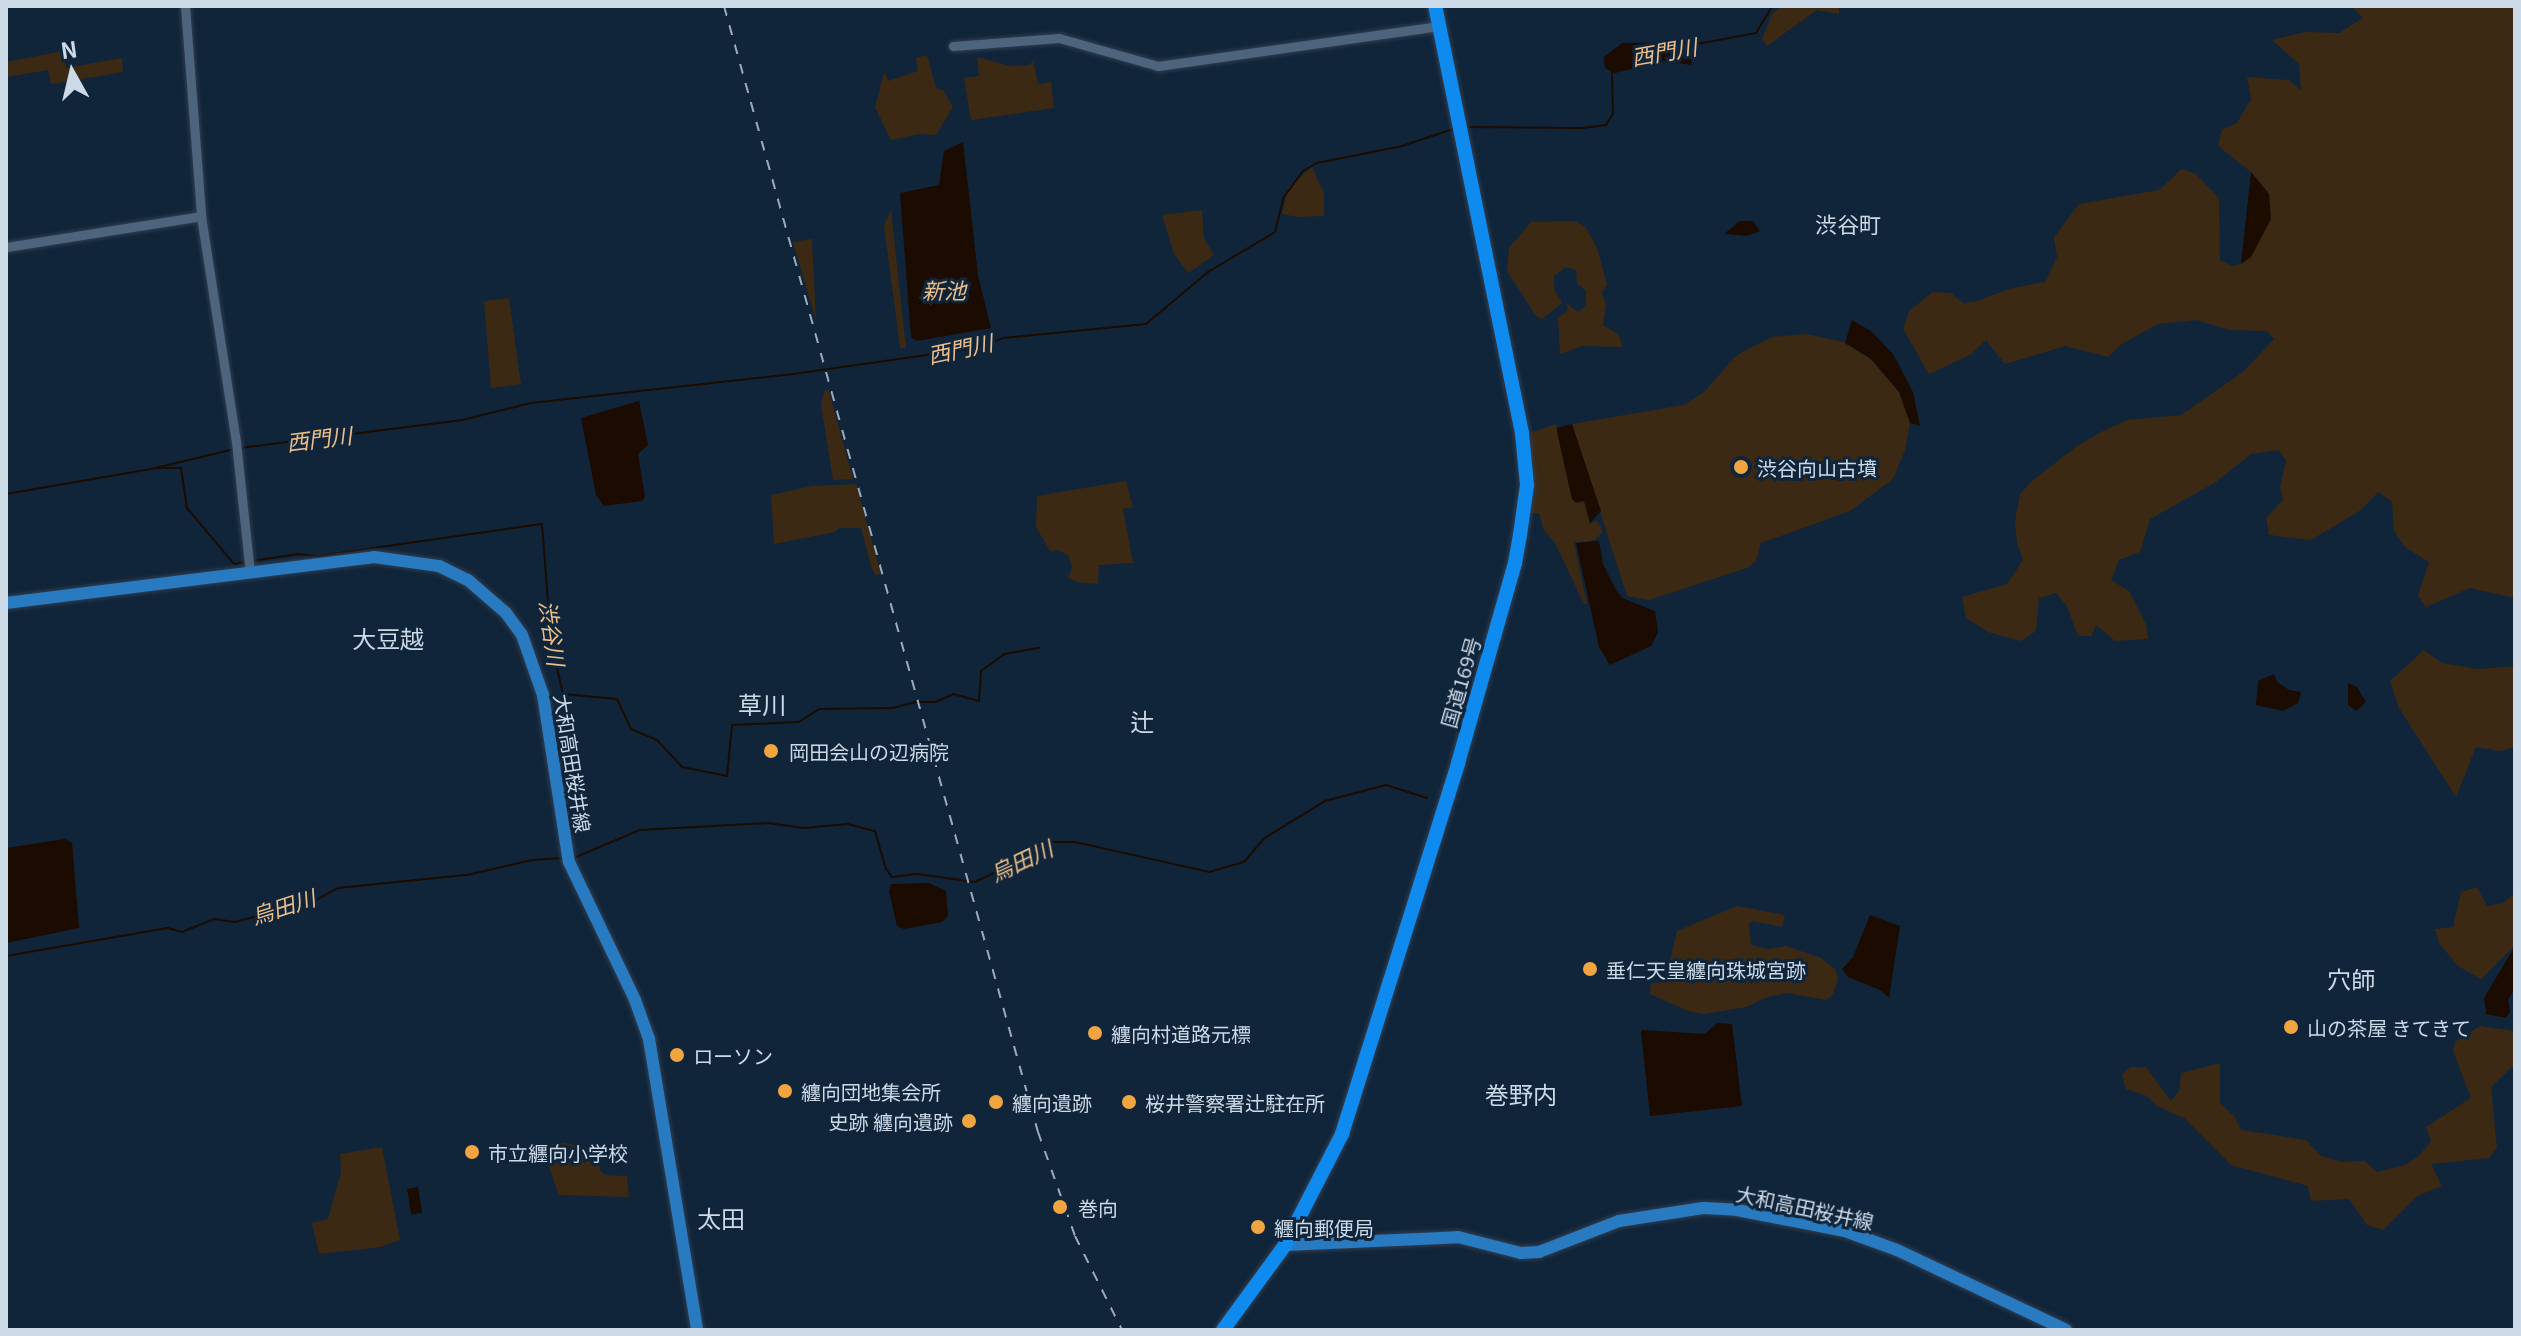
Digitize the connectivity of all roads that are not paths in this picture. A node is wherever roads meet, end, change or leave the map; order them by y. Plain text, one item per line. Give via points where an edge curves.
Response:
1 (185, 6) edge
2 (1435, 6) edge
3 (1439, 26) junction
4 (953, 46) dead end
5 (201, 216) junction
6 (6, 247) edge
7 (249, 566) junction
8 (6, 603) edge
9 (1285, 1245) junction
10 (697, 1330) edge
11 (1223, 1330) edge
12 (2066, 1330) edge

1 - 5 street
2 - 3 highway, 国道169号
3 - 4 street via 1158,66 1059,38
3 - 9 highway, 国道169号 via 1522,433 1527,485 1518,549 1458,763 1342,1134
5 - 6 street
5 - 7 street via 237,448
7 - 8 main road, 大和高田桜井線
7 - 10 main road, 大和高田桜井線 via 374,557 439,566 468,580 522,635 543,695 569,862 649,1039
9 - 11 highway, 国道169号
9 - 12 main road, 大和高田桜井線 via 1458,1237 1521,1253 1539,1252 1619,1221 1703,1208 1737,1210 1845,1231

